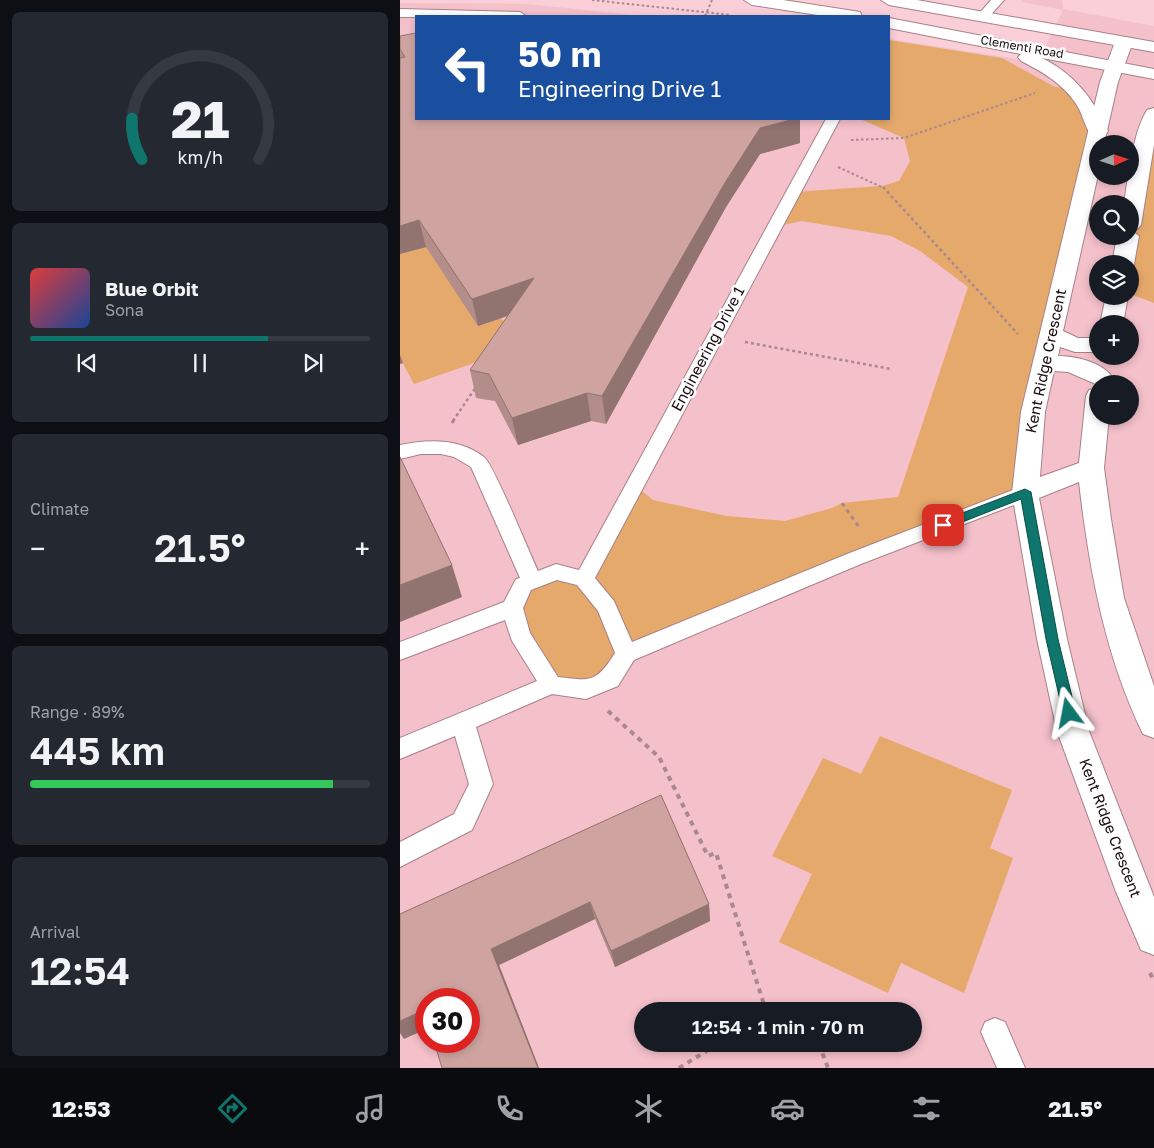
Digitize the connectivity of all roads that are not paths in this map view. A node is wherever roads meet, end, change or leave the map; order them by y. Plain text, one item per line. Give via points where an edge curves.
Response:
1 (752, 0) edge
2 (889, 0) edge
3 (998, 0) edge
4 (400, 13) edge
5 (480, 15) edge
6 (848, 15) edge
7 (983, 16) junction
8 (890, 23) edge
9 (1124, 42) junction
10 (1001, 44) junction
11 (1154, 47) edge
12 (1114, 66) junction
13 (1154, 74) edge
14 (1154, 114) edge
15 (832, 120) edge
16 (1098, 131) junction
17 (1150, 136) edge
18 (1137, 195) edge
19 (1051, 334) junction
20 (1089, 345) edge
21 (1044, 363) junction
22 (1095, 375) edge
23 (1096, 425) edge
24 (400, 452) edge
25 (1091, 468) junction
26 (1025, 492) junction
27 (584, 579) junction
28 (532, 581) junction
29 (512, 608) junction
30 (400, 652) edge
31 (626, 654) junction
32 (550, 685) junction
33 (462, 722) junction
34 (1154, 726) edge
35 (400, 749) edge
36 (400, 855) edge
37 (1154, 938) edge
38 (995, 1032) dead end
39 (1011, 1068) edge

1 - 6 street
2 - 7 street, Clementi Road
3 - 7 lane
4 - 5 lane
7 - 9 street, Clementi Road
8 - 10 street, Clementi Road
9 - 11 street, Clementi Road
9 - 12 street, Kent Ridge Crescent
10 - 12 street, Clementi Road
10 - 16 street via 1061,75 1082,97
12 - 13 street, Clementi Road
12 - 16 street, Kent Ridge Crescent
14 - 17 street
15 - 27 lane, Engineering Drive 1
16 - 19 street, Kent Ridge Crescent
17 - 18 street
19 - 20 street via 1074,345
19 - 21 street, Kent Ridge Crescent
21 - 22 street via 1072,364
21 - 26 street, Kent Ridge Crescent via 1033,412
23 - 25 street
24 - 28 lane via 418,447 453,448 479,463
25 - 26 street
25 - 34 street via 1110,598
26 - 31 lane
26 - 37 street, Kent Ridge Crescent via 1052,639 1074,732
27 - 28 lane via 556,572
27 - 31 lane via 607,607
28 - 29 lane via 523,585
29 - 30 lane
29 - 32 lane via 520,635
31 - 32 lane via 610,680 586,690
32 - 33 lane
33 - 35 lane
33 - 36 lane via 482,784 463,822
38 - 39 lane

